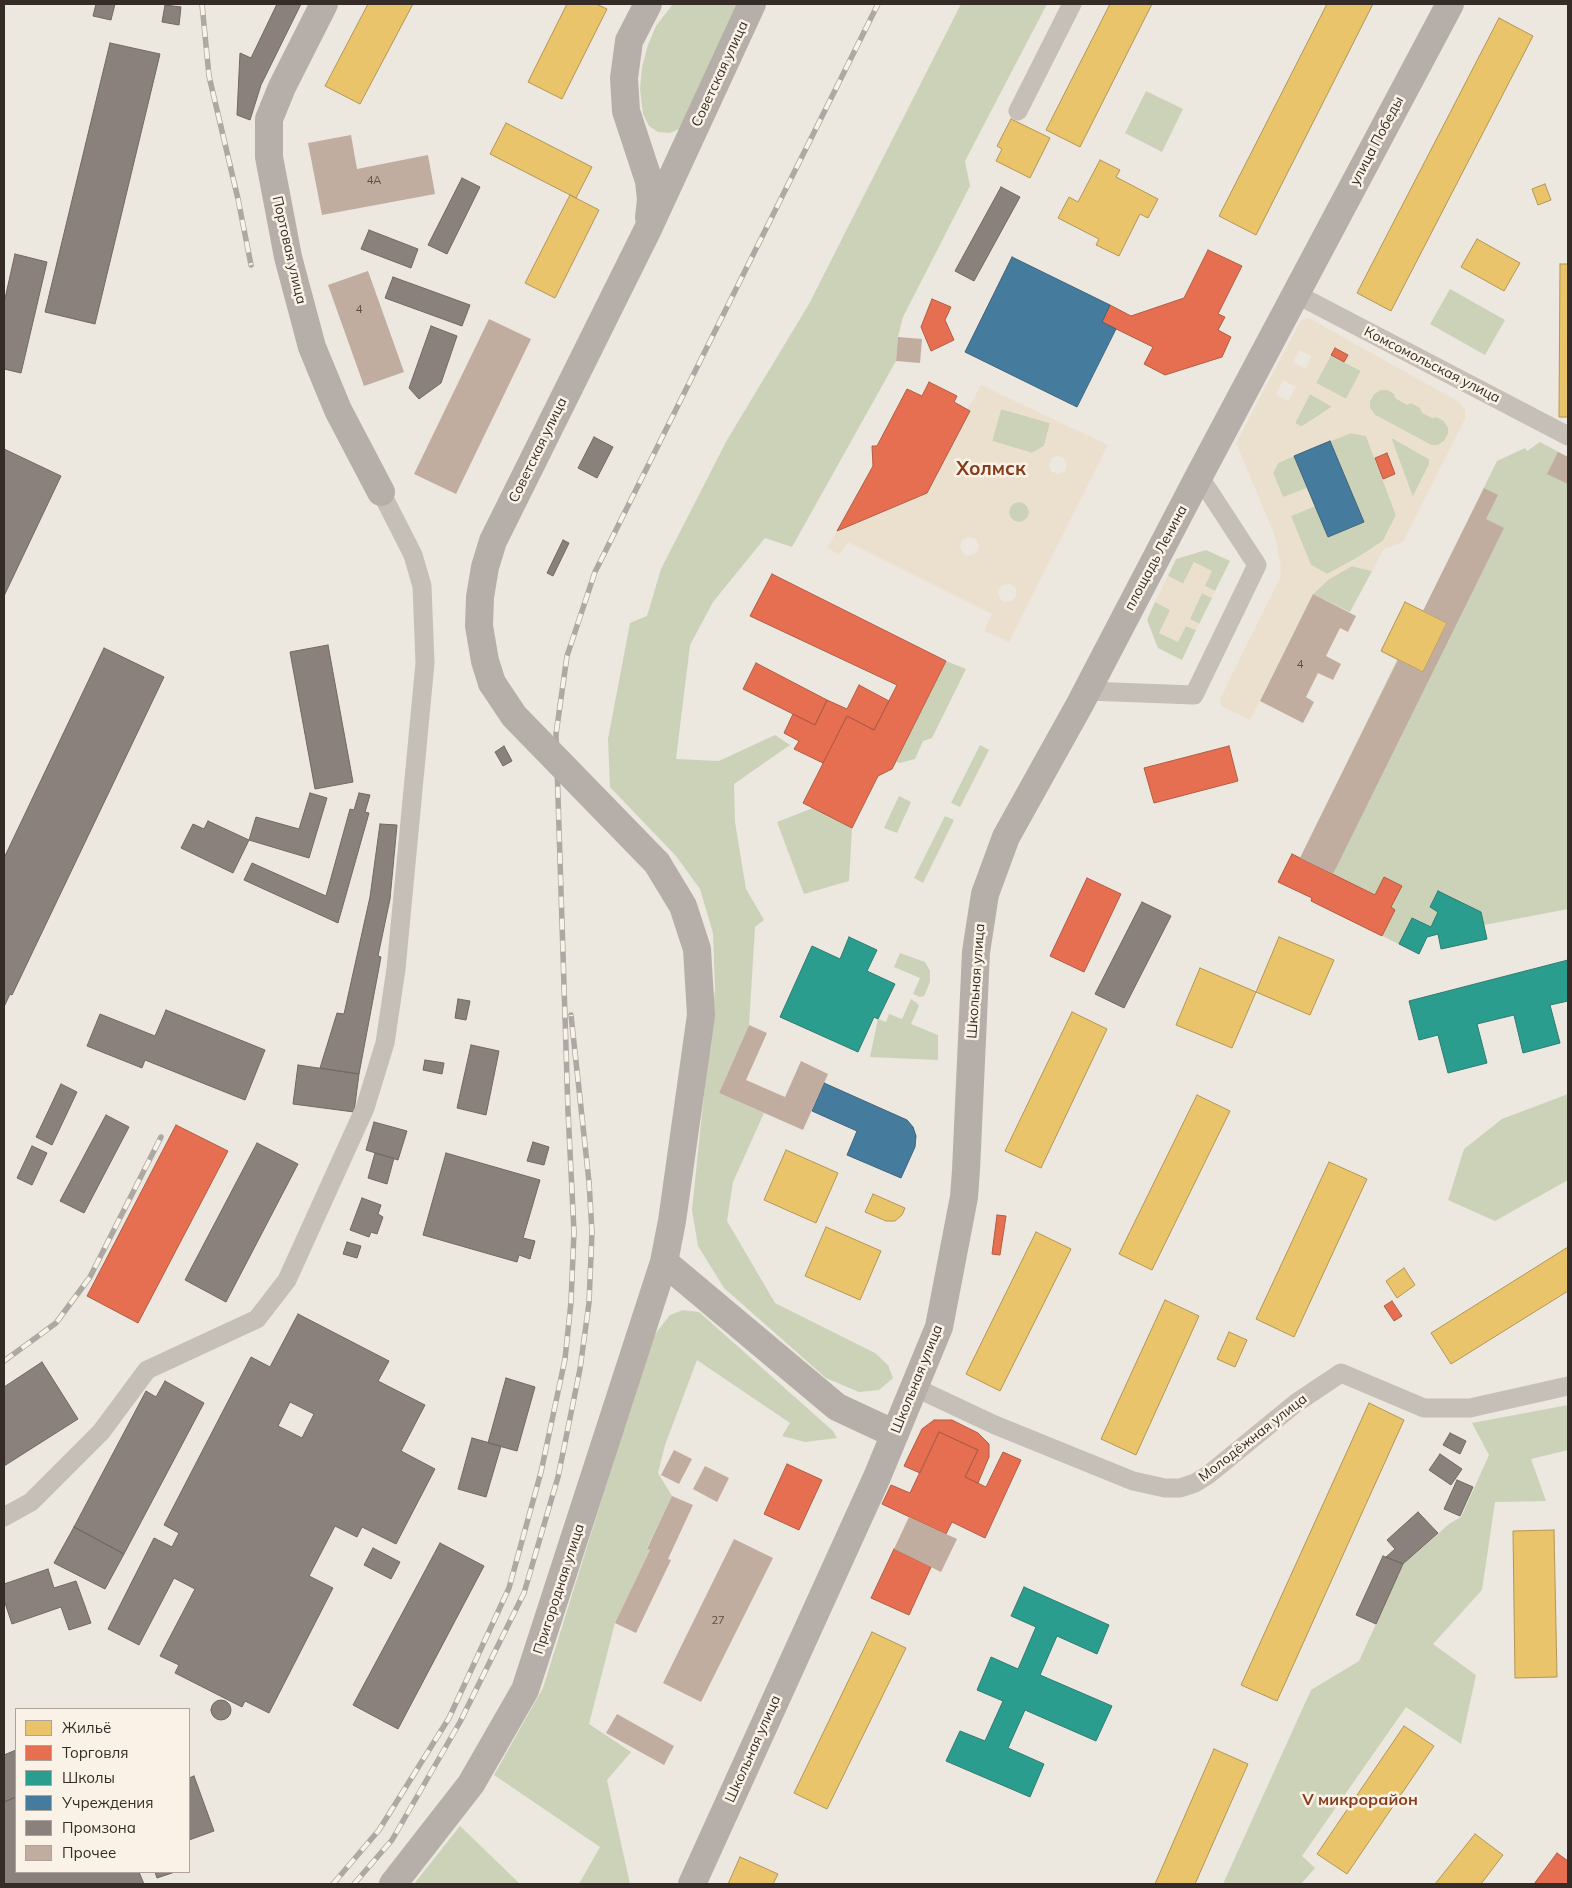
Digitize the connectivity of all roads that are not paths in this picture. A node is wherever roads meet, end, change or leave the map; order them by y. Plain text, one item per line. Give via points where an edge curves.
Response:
1 (324, 4) edge
2 (648, 4) edge
3 (752, 4) edge
4 (1072, 4) edge
5 (1450, 4) edge
6 (1018, 110) dead end
7 (635, 139) junction
8 (688, 144) junction
9 (648, 229) junction
10 (1300, 286) junction
11 (1568, 436) edge
12 (1199, 476) junction
13 (381, 492) joint
14 (1087, 691) junction
15 (1006, 838) joint
16 (657, 863) joint
17 (664, 1262) junction
18 (1568, 1386) edge
19 (914, 1387) junction
20 (894, 1434) junction
21 (4, 1516) edge
22 (393, 1884) edge
23 (692, 1884) edge

1 - 13 main road, Портовая улица via 269,120 269,157 288,257 312,347 338,410
2 - 7 main road, Советская улица via 629,41 624,78 626,111
3 - 8 main road, Советская улица
4 - 6 street
5 - 10 main road, улица Победы
7 - 8 main road, Советская улица via 653,149 674,151
7 - 9 main road, Советская улица via 649,181
8 - 9 main road, Советская улица
9 - 16 main road, Советская улица, bridge via 493,541 482,582 479,626 492,683 514,716
10 - 11 street, Комсомольская улица
10 - 12 main road, площадь Ленина
12 - 14 main road, площадь Ленина
12 - 14 street via 1257,565 1194,695
13 - 21 street via 413,555 422,586 425,663 396,969 385,1043 365,1108 287,1280 258,1319 147,1370 100,1432 31,1502
14 - 15 main road, площадь Ленина
15 - 19 main road, Школьная улица via 985,894 976,952 964,1197 939,1327
16 - 17 main road, Пригородная улица via 682,906 698,949 700,1016
17 - 20 main road via 837,1407
17 - 22 main road, Пригородная улица via 525,1690 471,1784
18 - 19 street, Молодёжная улица via 1470,1408 1424,1408 1341,1373 1201,1479 1180,1488 1133,1481 995,1425
19 - 20 main road, Школьная улица
20 - 23 main road, Школьная улица

